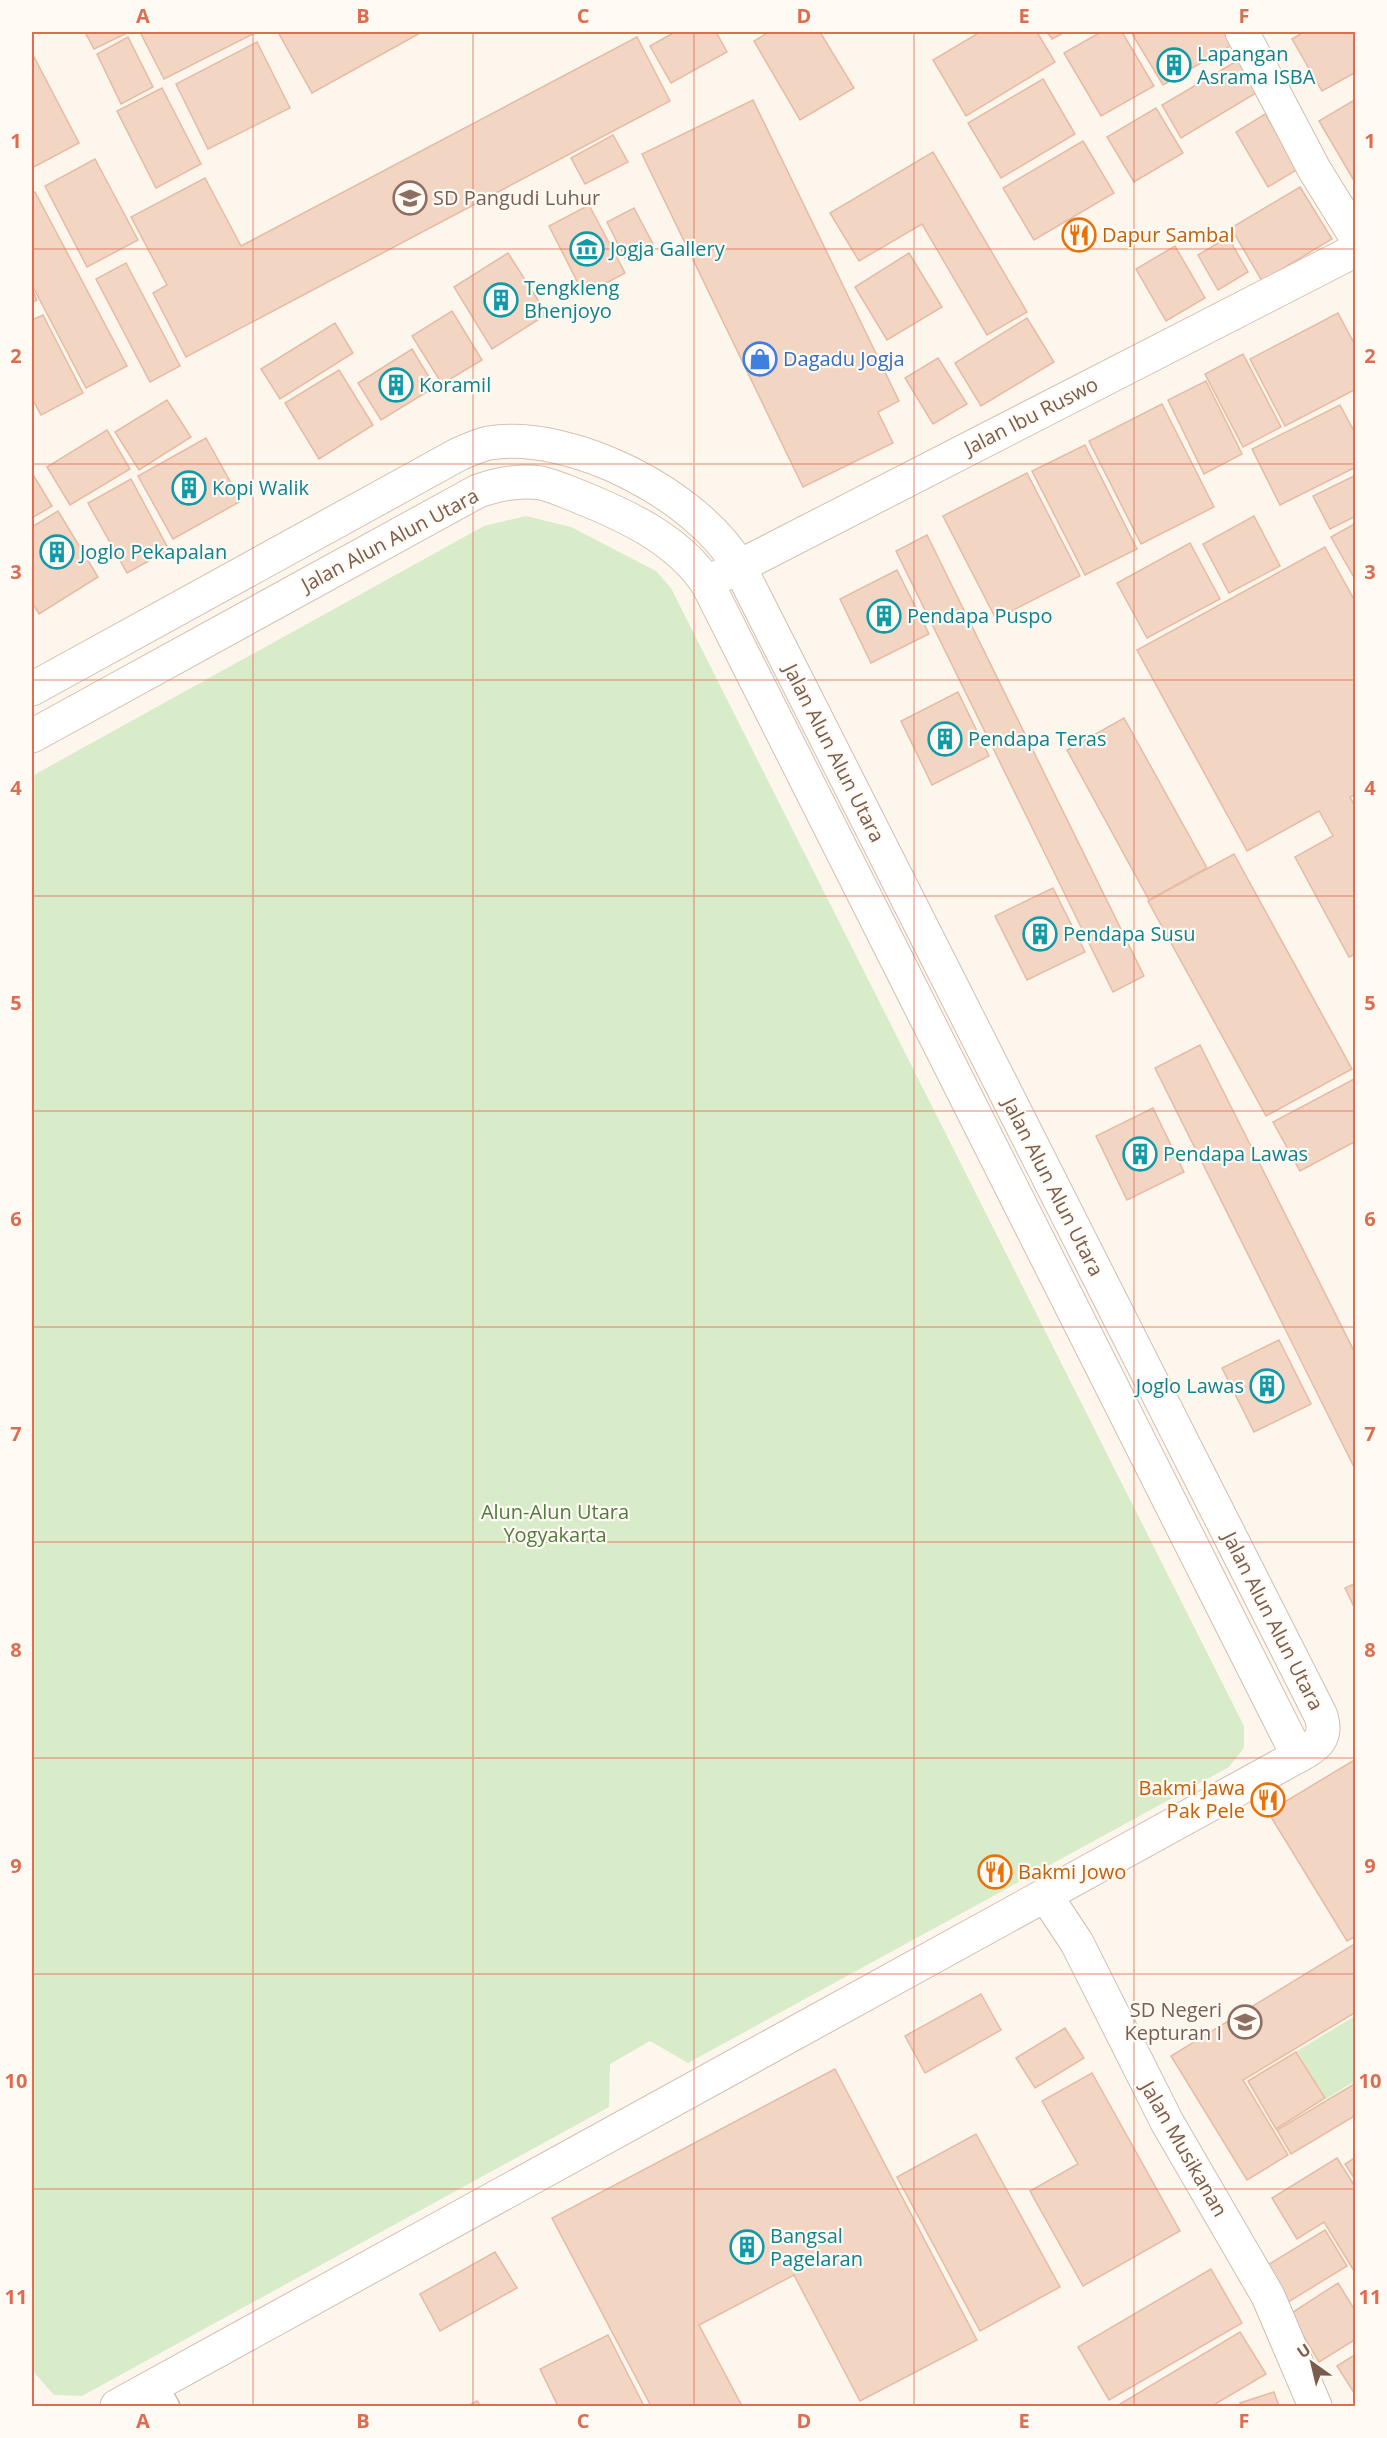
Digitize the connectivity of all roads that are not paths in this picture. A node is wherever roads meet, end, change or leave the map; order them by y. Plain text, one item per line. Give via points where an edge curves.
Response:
1 (1242, 32) edge
2 (1356, 237) edge
3 (1356, 250) edge
4 (739, 566) junction
5 (242, 574) junction
6 (707, 583) junction
7 (262, 610) junction
8 (32, 689) edge
9 (32, 736) edge
10 (981, 1044) junction
11 (948, 1060) junction
12 (1298, 1756) junction
13 (1046, 1896) junction
14 (162, 2396) edge
15 (117, 2406) edge
16 (1315, 2406) edge

1 - 2 street via 1314,169
3 - 4 street, Jalan Ibu Ruswo
4 - 5 street, Jalan Alun Alun Utara via 706,526 651,486 581,454 540,443 512,441 487,443 459,454
4 - 6 street, Jalan Ibu Ruswo
4 - 10 street, Jalan Alun Alun Utara
5 - 7 street
5 - 8 street, Jalan Alun Alun Utara
6 - 7 street, Jalan Alun Alun Utara via 689,560 662,538 599,505 541,483 509,483 478,491
6 - 11 street, Jalan Alun Alun Utara
7 - 9 street, Jalan Alun Alun Utara
10 - 11 street
10 - 12 street, Jalan Alun Alun Utara via 1321,1716 1324,1730 1320,1742
11 - 12 street, Jalan Alun Alun Utara
12 - 13 street
13 - 14 street
13 - 16 street, Jalan Musikanan via 1077,1943 1167,2122 1268,2296
14 - 15 street

